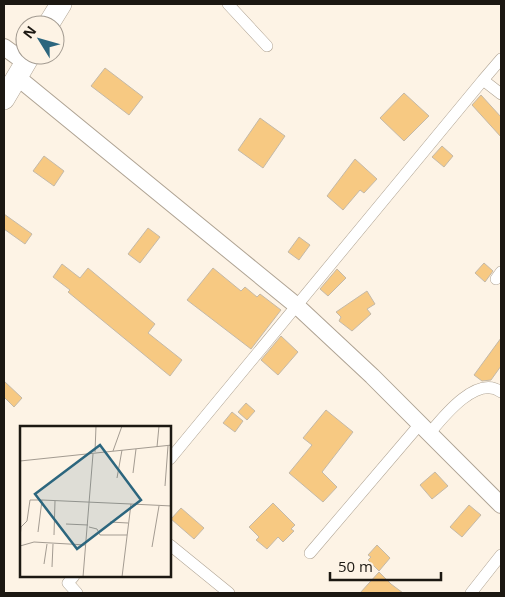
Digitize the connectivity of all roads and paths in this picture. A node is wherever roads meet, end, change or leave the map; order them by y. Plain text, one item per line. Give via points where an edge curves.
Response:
1 (61, 4) edge
2 (228, 4) edge
3 (54, 15) edge
4 (267, 46) dead end
5 (4, 47) edge
6 (15, 57) edge
7 (501, 59) edge
8 (24, 65) edge
9 (483, 80) junction
10 (501, 94) edge
11 (4, 98) edge
12 (297, 306) junction
13 (501, 392) edge
14 (425, 429) junction
15 (171, 458) edge
16 (501, 505) edge
17 (171, 546) edge
18 (310, 553) dead end
19 (501, 554) edge
20 (71, 580) edge
21 (60, 593) edge
22 (78, 593) edge
23 (229, 593) edge
24 (471, 593) edge

1 - 3 highway
2 - 4 street
5 - 6 street
7 - 9 street
8 - 11 highway
8 - 12 street
9 - 10 street
9 - 12 street
12 - 14 street
12 - 15 street
13 - 14 street via 488,386 479,388
14 - 16 street
14 - 18 street
17 - 23 street
19 - 24 street
20 - 21 street
20 - 22 street

